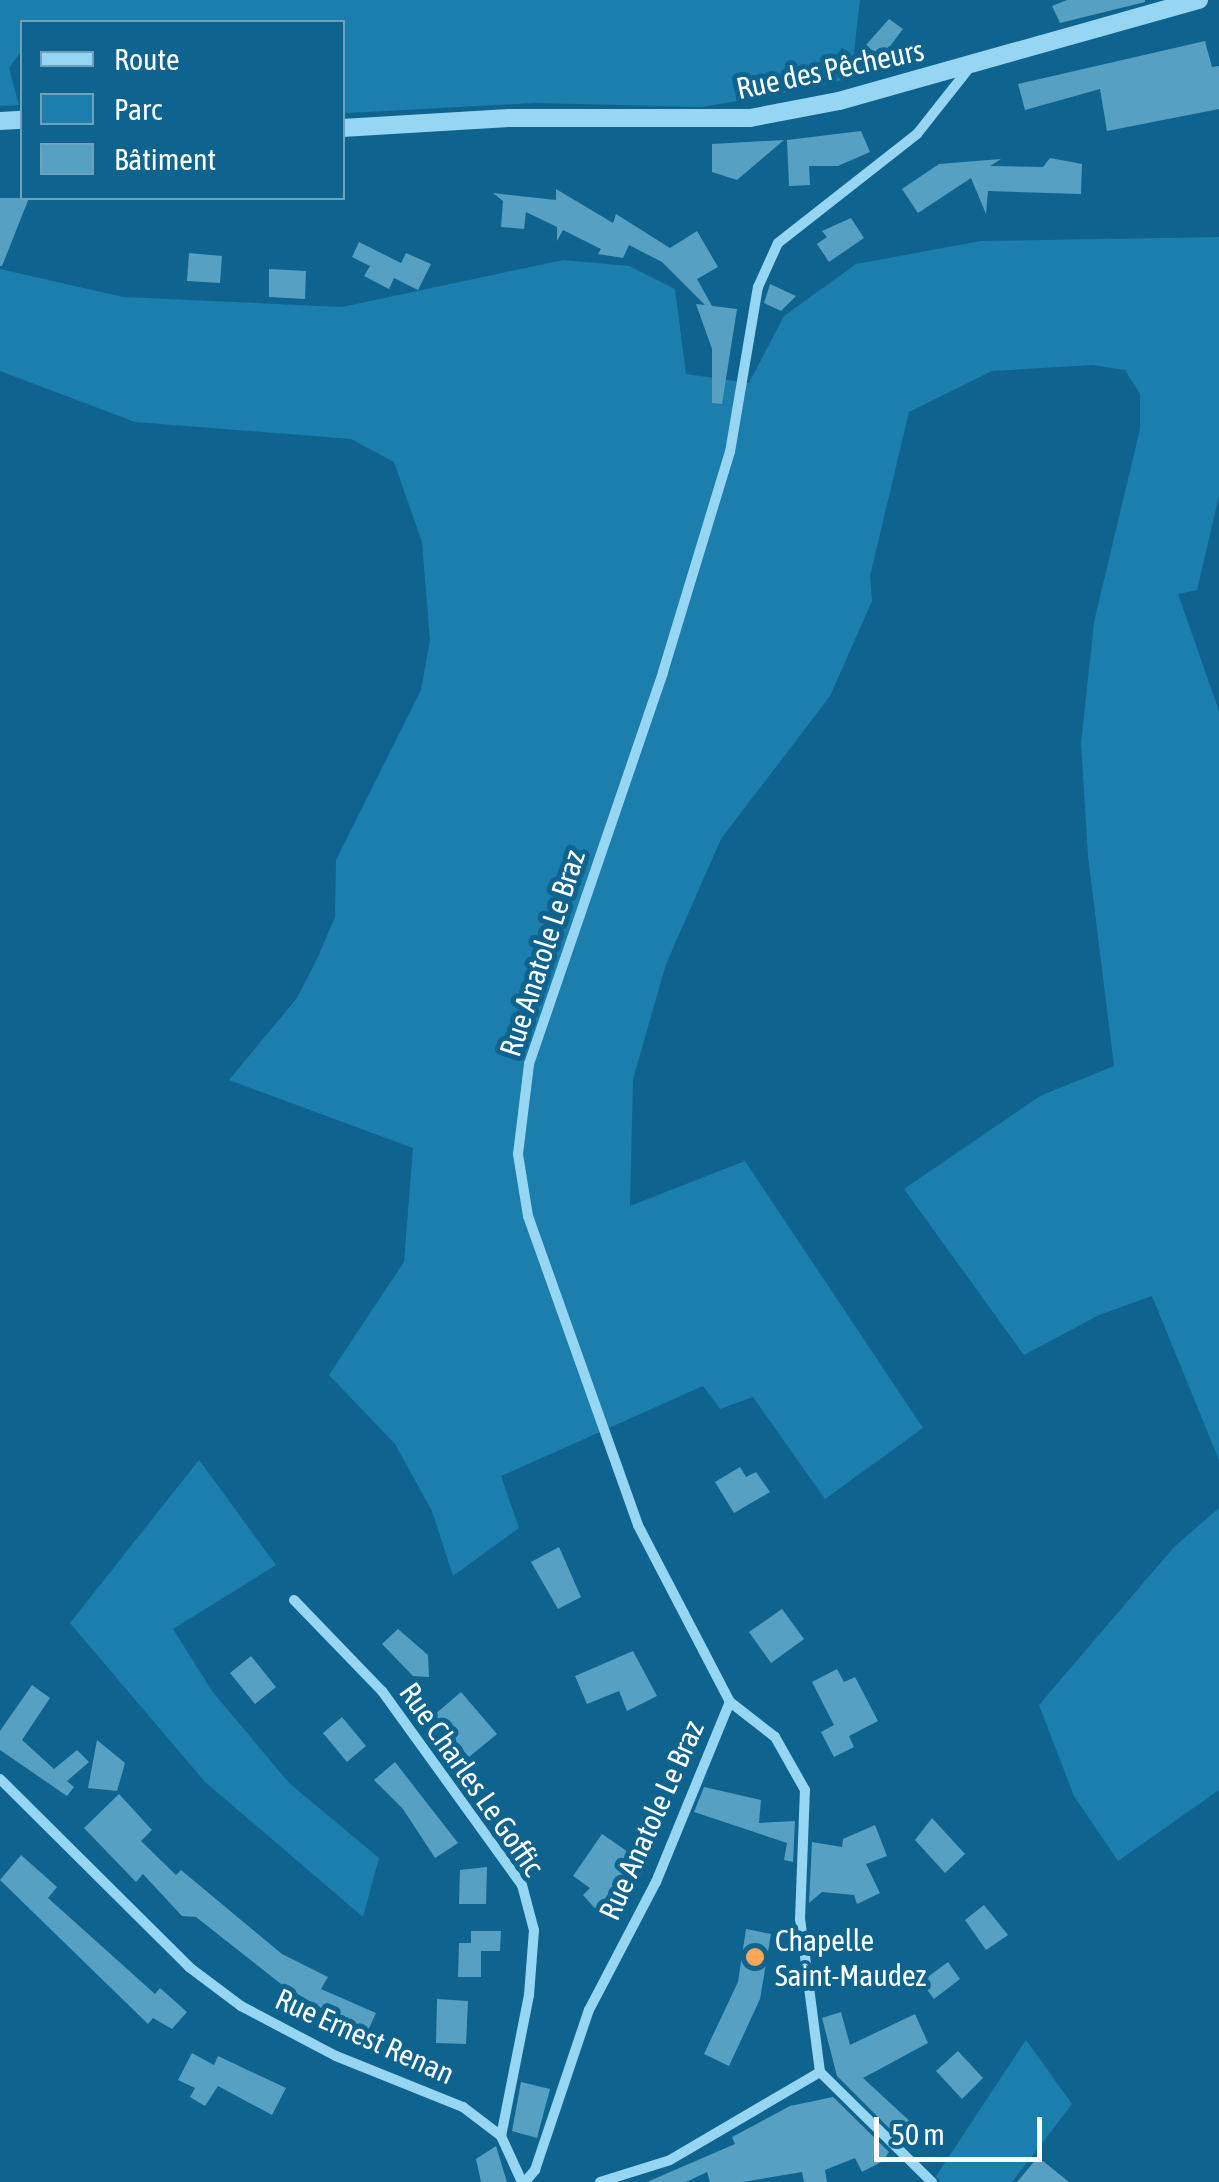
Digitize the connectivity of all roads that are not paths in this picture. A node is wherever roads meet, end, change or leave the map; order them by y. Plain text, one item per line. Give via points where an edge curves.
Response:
1 (1199, 0) edge
2 (970, 67) junction
3 (345, 128) edge
4 (294, 1600) dead end
5 (730, 1702) junction
6 (0, 1779) edge
7 (820, 2072) junction
8 (501, 2136) junction
9 (524, 2182) edge
10 (600, 2182) edge
11 (932, 2182) edge

1 - 2 street, Rue des Pêcheurs
2 - 3 street, Rue des Pêcheurs via 750,118 509,118
2 - 5 street, Rue Anatole Le Braz via 917,134 778,244 748,327 730,452 699,564 529,1064 518,1154 528,1216 638,1525
4 - 8 street, Rue Charles Le Goffic via 382,1691 522,1885 534,1930 529,1994
5 - 7 street via 774,1736 805,1790 800,1920
5 - 9 street, Rue Anatole Le Braz via 656,1882 589,2010 535,2170
6 - 8 street, Rue Ernest Renan via 189,1967 241,2006 336,2056 463,2107
7 - 10 street via 670,2160
7 - 11 street
8 - 9 street, Rue Ernest Renan

